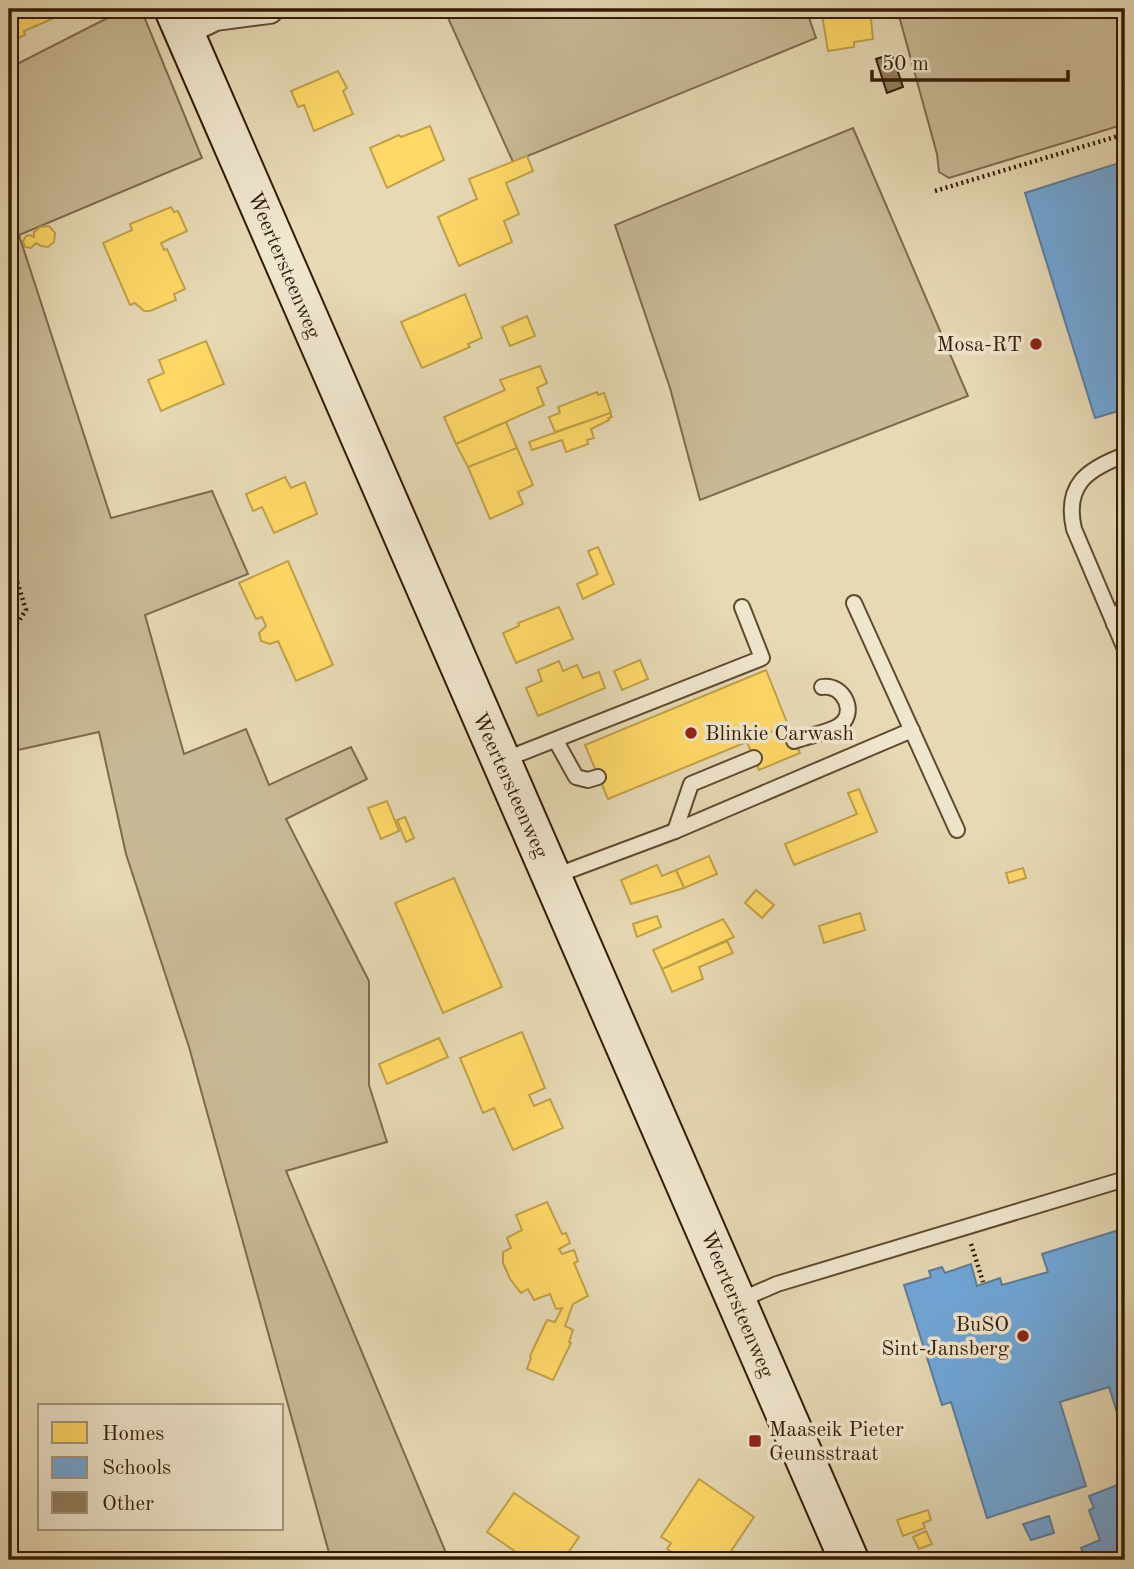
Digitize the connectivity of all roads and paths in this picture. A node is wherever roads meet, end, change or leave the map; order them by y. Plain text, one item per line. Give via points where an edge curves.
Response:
1 (269, 9) edge
2 (179, 20) edge
3 (1125, 134) edge
4 (935, 191) dead end
5 (1125, 455) edge
6 (9, 556) edge
7 (854, 603) dead end
8 (1125, 603) edge
9 (741, 607) dead end
10 (1114, 624) junction
11 (9, 636) edge
12 (1125, 649) edge
13 (822, 687) dead end
14 (912, 730) junction
15 (556, 741) junction
16 (794, 741) dead end
17 (754, 758) dead end
18 (500, 762) junction
19 (598, 777) dead end
20 (957, 830) dead end
21 (675, 831) junction
22 (551, 877) junction
23 (1125, 1179) edge
24 (966, 1227) junction
25 (983, 1282) dead end
26 (738, 1301) junction
27 (849, 1560) edge

1 - 2 street
2 - 18 main road, Weertersteenweg
3 - 4 path
5 - 10 lane via 1090,471 1071,498 1074,529
6 - 11 path via 26,610
7 - 14 lane
8 - 10 lane
9 - 15 lane via 762,658
10 - 12 lane
13 - 16 lane via 832,686 842,693 847,715 837,727
14 - 20 lane
14 - 21 lane
15 - 18 lane
15 - 19 lane via 576,777
17 - 21 lane via 691,784
18 - 22 main road, Weertersteenweg
21 - 22 lane
22 - 26 main road, Weertersteenweg
23 - 24 lane
24 - 25 path
24 - 26 lane via 777,1284
26 - 27 main road, Weertersteenweg

